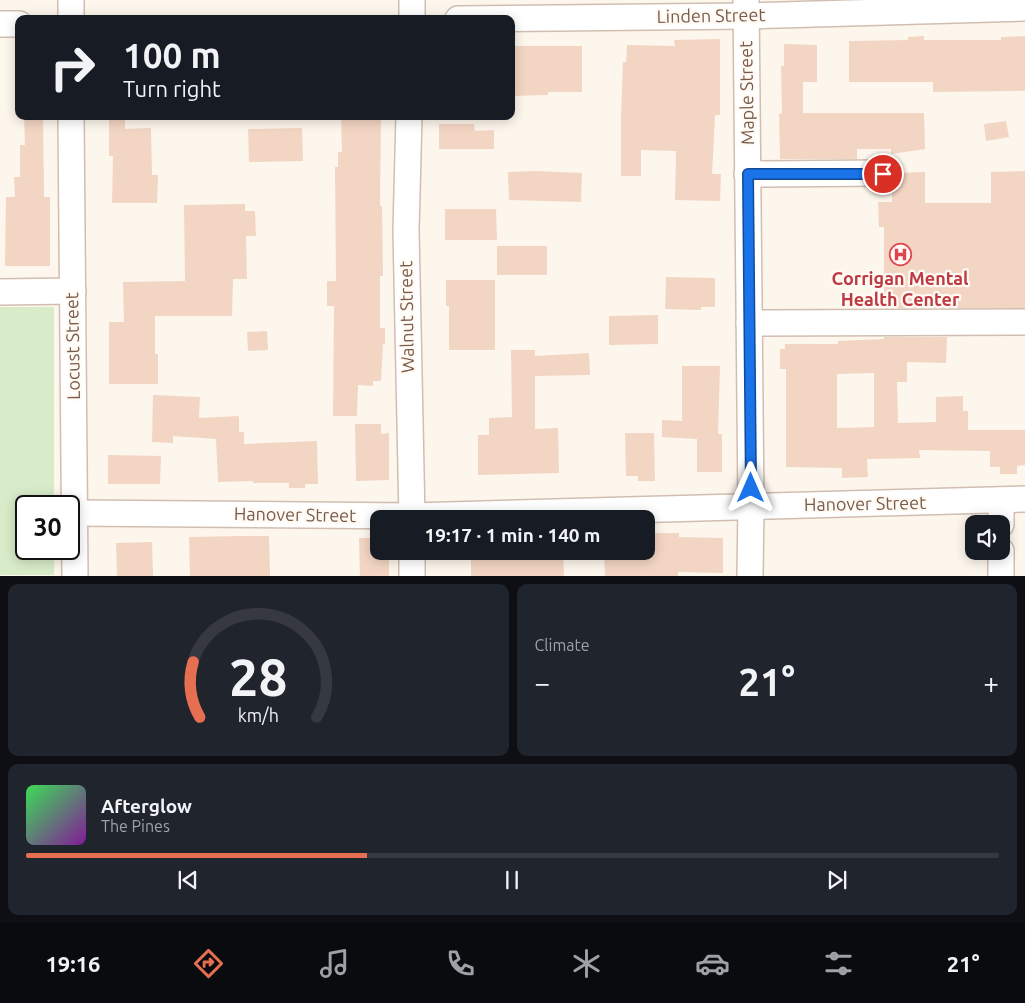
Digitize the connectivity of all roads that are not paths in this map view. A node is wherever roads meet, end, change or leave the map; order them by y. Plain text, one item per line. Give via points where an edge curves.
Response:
1 (71, 0) edge
2 (412, 0) edge
3 (746, 8) edge
4 (1025, 8) edge
5 (71, 15) edge
6 (412, 15) edge
7 (515, 17) edge
8 (0, 24) edge
9 (15, 24) edge
10 (71, 120) edge
11 (409, 120) edge
12 (748, 174) junction
13 (883, 174) dead end
14 (73, 291) junction
15 (0, 292) edge
16 (1025, 322) edge
17 (749, 323) junction
18 (75, 495) edge
19 (751, 506) junction
20 (1009, 507) edge
21 (412, 510) edge
22 (638, 510) edge
23 (80, 513) edge
24 (370, 517) edge
25 (74, 560) edge
26 (412, 560) edge
27 (1001, 560) edge
28 (74, 576) edge
29 (412, 576) edge
30 (750, 576) edge
31 (1001, 576) edge

1 - 5 street
2 - 6 street
3 - 4 street, Linden Street
3 - 7 street, Linden Street
3 - 12 street, Maple Street
8 - 9 street
10 - 14 street, Locust Street
11 - 21 street, Walnut Street via 406,230
12 - 13 street
12 - 17 street, Maple Street
14 - 15 street
14 - 18 street, Locust Street
16 - 17 street
17 - 19 street, Maple Street
19 - 20 street, Hanover Street
19 - 22 street, Hanover Street
19 - 30 street, Maple Street
23 - 24 street, Hanover Street
25 - 28 street, Locust Street
26 - 29 street
27 - 31 street

